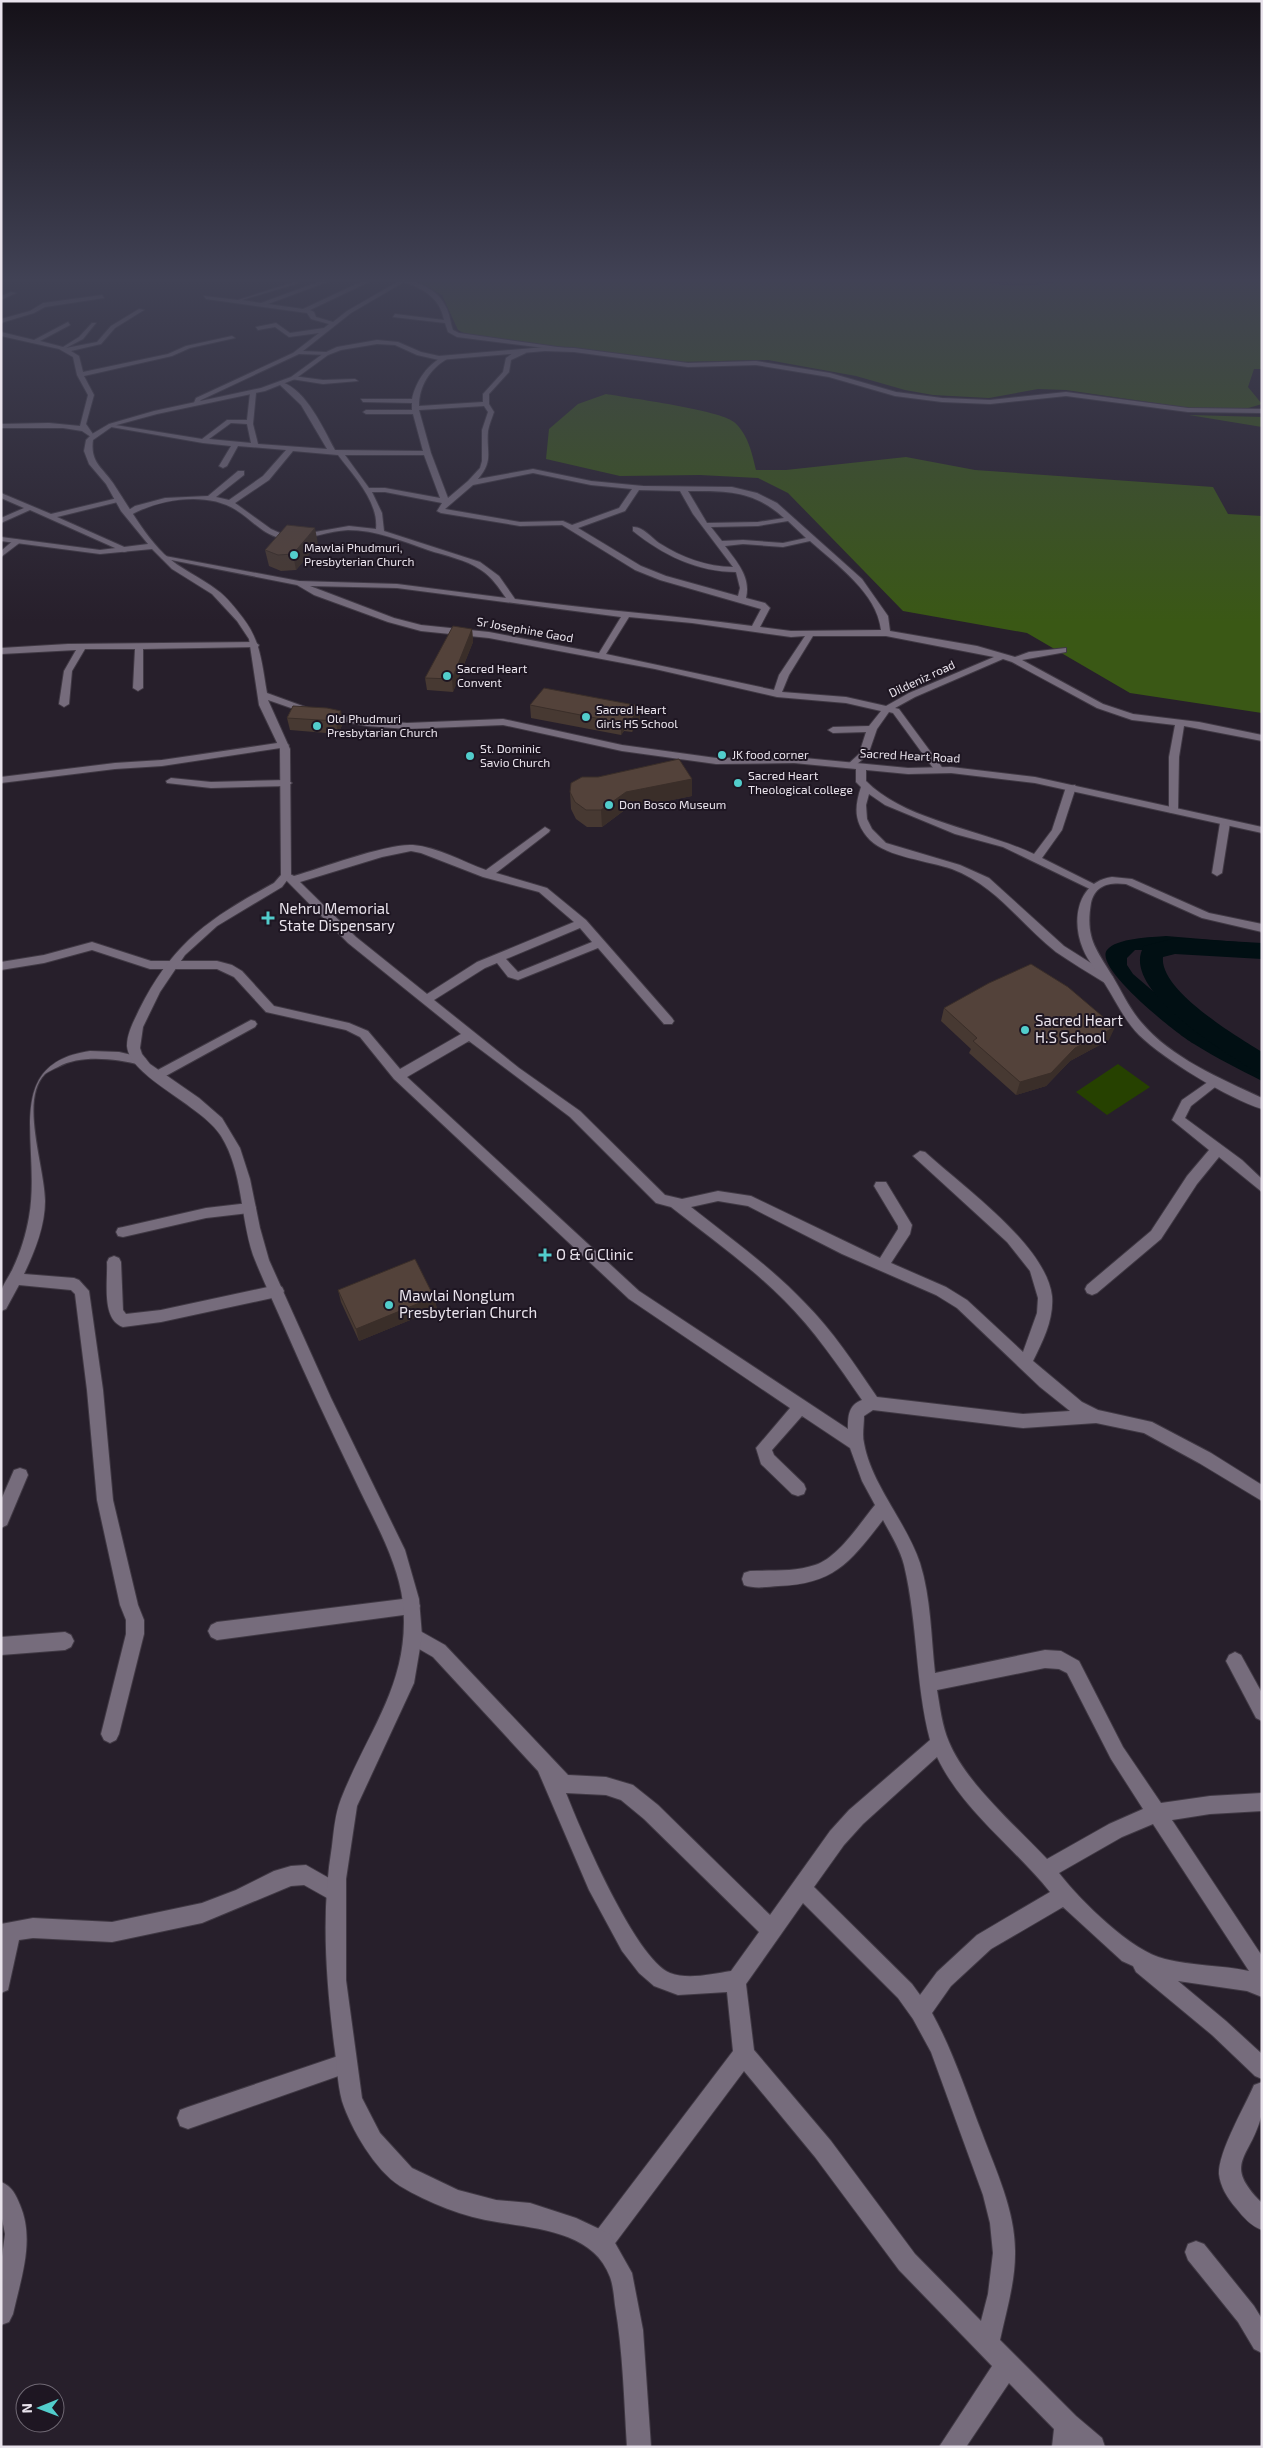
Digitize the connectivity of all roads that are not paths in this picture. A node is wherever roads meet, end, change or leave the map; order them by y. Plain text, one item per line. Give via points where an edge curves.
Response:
1 (90, 393) edge
2 (210, 393) edge
3 (251, 393) edge
4 (252, 393) edge
5 (294, 393) edge
6 (418, 393) edge
7 (487, 393) edge
8 (896, 393) edge
9 (363, 400) dead end
10 (195, 404) junction
11 (486, 404) junction
12 (415, 407) junction
13 (1262, 411) edge
14 (366, 412) dead end
15 (250, 422) junction
16 (111, 425) junction
17 (1, 426) edge
18 (88, 433) junction
19 (202, 441) junction
20 (236, 443) junction
21 (255, 444) junction
22 (292, 447) junction
23 (336, 452) junction
24 (427, 453) junction
25 (223, 466) dead end
26 (241, 473) dead end
27 (471, 484) junction
28 (638, 487) junction
29 (683, 489) junction
30 (366, 490) junction
31 (1, 495) edge
32 (120, 499) junction
33 (209, 499) junction
34 (446, 502) junction
35 (230, 503) junction
36 (29, 508) junction
37 (128, 513) junction
38 (51, 516) junction
39 (789, 519) junction
40 (1, 521) edge
41 (705, 525) junction
42 (573, 527) junction
43 (636, 529) dead end
44 (380, 532) junction
45 (1, 539) edge
46 (810, 539) junction
47 (18, 541) junction
48 (719, 544) junction
49 (153, 546) junction
50 (127, 550) junction
51 (1, 555) edge
52 (164, 558) junction
53 (739, 570) junction
54 (299, 583) junction
55 (742, 600) junction
56 (512, 601) junction
57 (626, 615) junction
58 (755, 629) junction
59 (886, 633) junction
60 (810, 635) junction
61 (139, 646) junction
62 (255, 646) junction
63 (82, 647) junction
64 (1063, 650) dead end
65 (1, 651) edge
66 (601, 656) junction
67 (1003, 656) junction
68 (1015, 660) junction
69 (138, 688) dead end
70 (261, 694) junction
71 (777, 694) junction
72 (64, 704) dead end
73 (887, 709) junction
74 (1180, 722) junction
75 (872, 729) junction
76 (833, 730) dead end
77 (1262, 738) edge
78 (284, 745) junction
79 (856, 767) junction
80 (939, 770) junction
81 (1, 780) edge
82 (171, 781) dead end
83 (287, 783) junction
84 (1071, 787) junction
85 (866, 788) junction
86 (1173, 810) junction
87 (1225, 823) junction
88 (544, 830) dead end
89 (1262, 830) edge
90 (1036, 858) junction
91 (1217, 873) dead end
92 (487, 874) junction
93 (290, 878) junction
94 (1092, 886) junction
95 (582, 923) junction
96 (1262, 928) edge
97 (600, 943) junction
98 (499, 958) junction
99 (1, 966) edge
100 (168, 966) junction
101 (1109, 980) junction
102 (426, 1000) junction
103 (668, 1021) dead end
104 (251, 1024) dead end
105 (470, 1035) junction
106 (141, 1061) junction
107 (158, 1075) junction
108 (398, 1076) junction
109 (1215, 1081) junction
110 (1262, 1104) edge
111 (1217, 1150) junction
112 (920, 1156) dead end
113 (881, 1186) dead end
114 (1262, 1186) edge
115 (676, 1203) junction
116 (249, 1208) junction
117 (122, 1232) dead end
118 (114, 1262) dead end
119 (882, 1266) junction
120 (16, 1279) junction
121 (1092, 1289) dead end
122 (277, 1291) junction
123 (1, 1305) edge
124 (1025, 1363) junction
125 (873, 1403) junction
126 (801, 1407) junction
127 (1096, 1416) junction
128 (856, 1443) junction
129 (20, 1475) dead end
130 (798, 1489) dead end
131 (1262, 1494) edge
132 (882, 1508) junction
133 (1, 1520) edge
134 (750, 1579) dead end
135 (411, 1606) junction
136 (217, 1631) dead end
137 (413, 1636) junction
138 (65, 1641) dead end
139 (1, 1646) edge
140 (1235, 1661) dead end
141 (927, 1683) junction
142 (1262, 1712) edge
143 (110, 1734) dead end
144 (940, 1743) junction
145 (545, 1764) junction
146 (1262, 1802) edge
147 (1157, 1813) junction
148 (1045, 1871) junction
149 (802, 1888) junction
150 (336, 1893) junction
151 (1064, 1895) junction
152 (771, 1930) junction
153 (6, 1933) edge
154 (1129, 1954) junction
155 (1262, 1974) edge
156 (736, 1981) junction
157 (1, 1983) edge
158 (1262, 1988) edge
159 (920, 2012) junction
160 (744, 2054) junction
161 (347, 2063) junction
162 (1262, 2069) edge
163 (1262, 2093) edge
164 (188, 2118) dead end
165 (1, 2193) edge
166 (1262, 2219) edge
167 (602, 2242) junction
168 (1196, 2252) dead end
169 (1, 2314) edge
170 (1262, 2342) edge
171 (987, 2345) junction
172 (1007, 2365) junction
173 (1066, 2436) edge
174 (639, 2447) edge
175 (951, 2447) edge
176 (1093, 2447) edge

1 - 18 street via 83,424
2 - 10 street
3 - 10 street
4 - 15 street
5 - 23 street
6 - 12 street
7 - 11 street
8 - 13 street via 990,402 1066,394 1188,410
9 - 12 street
10 - 16 street
11 - 12 street via 453,408
11 - 27 street via 491,412 486,430 486,461
12 - 14 street
12 - 24 street
15 - 19 street via 231,420
15 - 21 street
16 - 18 street
16 - 19 street
17 - 18 street via 40,425
18 - 32 street via 88,451 93,464
19 - 20 street
20 - 21 street
20 - 25 street
21 - 22 street
22 - 23 street
22 - 35 street via 266,478
23 - 24 street
23 - 30 street
24 - 34 street
26 - 33 street
27 - 28 street via 533,471 591,483
27 - 34 street
28 - 29 street
28 - 42 street via 622,509
29 - 39 street via 743,492 766,500
29 - 41 street
30 - 34 street via 385,490
30 - 44 street via 381,521
31 - 36 street
32 - 37 street
32 - 38 street
33 - 35 street
33 - 37 street via 158,501
34 - 42 street via 441,509 446,513 520,524 556,523
35 - 44 street via 280,536 296,537 347,528
36 - 38 street
36 - 40 street
37 - 49 street
38 - 50 street
39 - 41 street via 758,524
39 - 46 street
41 - 48 street
42 - 55 street via 638,568 694,588
43 - 53 street via 650,542 671,553 714,570
44 - 56 street via 472,561 497,579
45 - 47 street
46 - 48 street via 783,545
46 - 59 street via 859,581 881,611
47 - 50 street via 89,551
47 - 51 street
48 - 53 street
49 - 50 street
49 - 52 street
52 - 54 street, Sr Josephine Gaod
52 - 62 street via 214,592 240,618
53 - 55 street via 744,588
54 - 56 street via 397,586
54 - 66 street, Sr Josephine Gaod via 317,593 410,626 489,635
55 - 58 street via 766,608
56 - 57 street
57 - 58 street
57 - 66 street
58 - 60 street
59 - 60 street
59 - 67 street
60 - 71 street via 784,675
61 - 62 street
61 - 63 street
61 - 69 street
62 - 70 street
63 - 65 street
63 - 72 street via 68,671
64 - 68 street
66 - 71 street, Sr Josephine Gaod
67 - 68 street
67 - 73 street, Dildeniz road
68 - 74 street via 1116,712
70 - 78 street
70 - 79 street, Sacred Heart Road via 317,714 367,723 407,726 503,722 622,748 716,761 780,759
71 - 73 street, Sr Josephine Gaod via 846,700
73 - 75 street, Dildeniz road
73 - 80 street via 900,714
74 - 77 street
74 - 86 street via 1174,757
75 - 76 street
75 - 79 street, Dildeniz road
78 - 81 street via 162,763
78 - 83 street
79 - 80 street, Sacred Heart Road
79 - 85 street
80 - 84 street, Sacred Heart Road
82 - 83 street via 210,785
83 - 93 street
84 - 86 street, Sacred Heart Road
84 - 90 street via 1057,830
85 - 90 street via 927,820 1007,845
85 - 101 street via 858,812 873,837 882,844 956,867 985,880 1060,949
86 - 87 street, Sacred Heart Road
87 - 89 street, Sacred Heart Road
87 - 91 street
88 - 92 street
90 - 94 street
92 - 93 street via 411,848
92 - 95 street via 543,890
93 - 100 street via 210,924
93 - 102 street via 352,940
94 - 96 street via 1109,880 1128,881 1206,916
94 - 101 street via 1085,900 1084,933 1088,947
95 - 97 street
95 - 98 street
97 - 98 street via 518,976 512,974
97 - 103 street
98 - 102 street via 481,965
99 - 100 street via 92,946 150,965
100 - 106 street via 139,1024 134,1052
100 - 108 street via 217,965 228,968 238,974 270,1010 349,1027 364,1034
101 - 109 street via 1124,1009 1142,1032
102 - 105 street
104 - 107 street
105 - 108 street
105 - 115 street via 575,1114 661,1199
106 - 107 street
106 - 120 street via 115,1054 73,1057 40,1068 22,1088 19,1104 21,1125 37,1178 38,1201 34,1228
107 - 116 street via 197,1103 225,1131 237,1158
108 - 126 street via 634,1295
109 - 110 street
109 - 111 street via 1178,1112 1178,1120
111 - 114 street
111 - 121 street via 1192,1180 1156,1235
112 - 124 street via 1027,1252 1035,1265 1042,1283 1046,1312 1039,1336
113 - 119 street via 905,1225
115 - 119 street via 718,1196 746,1200
115 - 125 street via 800,1307 836,1349
116 - 117 street via 206,1213
116 - 122 street via 256,1243
118 - 122 street via 116,1312 123,1321
119 - 124 street via 941,1291 962,1304
120 - 123 street
120 - 143 street via 74,1284 82,1292 105,1500 135,1620 135,1634
122 - 135 street via 398,1556
124 - 127 street via 1077,1407
125 - 127 street via 1023,1421
125 - 128 street via 863,1406 856,1414
126 - 128 street
126 - 130 street via 764,1448 767,1459
127 - 131 street via 1147,1427
128 - 132 street
129 - 133 street
132 - 134 street via 836,1561 823,1570 807,1575
132 - 141 street via 902,1539 912,1564
135 - 136 street
135 - 137 street
137 - 145 street via 439,1651
137 - 150 street via 405,1683 348,1805
138 - 139 street
140 - 142 street
141 - 144 street
141 - 147 street via 1044,1659 1061,1660 1073,1667 1116,1753
144 - 148 street via 950,1764 969,1790
144 - 149 street via 856,1817
145 - 152 street via 561,1782 570,1786 606,1786 626,1792 651,1812
145 - 156 street via 575,1839 627,1943 646,1968 662,1980 681,1985
146 - 147 street via 1206,1805
147 - 148 street via 1097,1841
147 - 155 street
148 - 151 street
149 - 152 street
149 - 159 street via 905,1991
150 - 153 street via 306,1876 291,1876 202,1913 112,1932 33,1928
150 - 161 street via 336,1980
151 - 154 street
151 - 159 street via 984,1942 944,1980
152 - 156 street
153 - 157 street
154 - 158 street via 1164,1969 1247,1981
154 - 162 street via 1219,2028
156 - 160 street
159 - 171 street via 943,2056 994,2195 1001,2223 1004,2253 999,2294
160 - 167 street
160 - 171 street via 823,2149 906,2262
161 - 164 street
161 - 167 street via 352,2099 372,2141 404,2176 456,2201 496,2211 530,2214 576,2229
163 - 166 street via 1232,2162 1230,2175 1240,2194
165 - 169 street via 16,2225
167 - 174 street via 622,2273 631,2330
168 - 170 street via 1246,2314
171 - 172 street
172 - 173 street
172 - 175 street
173 - 176 street

